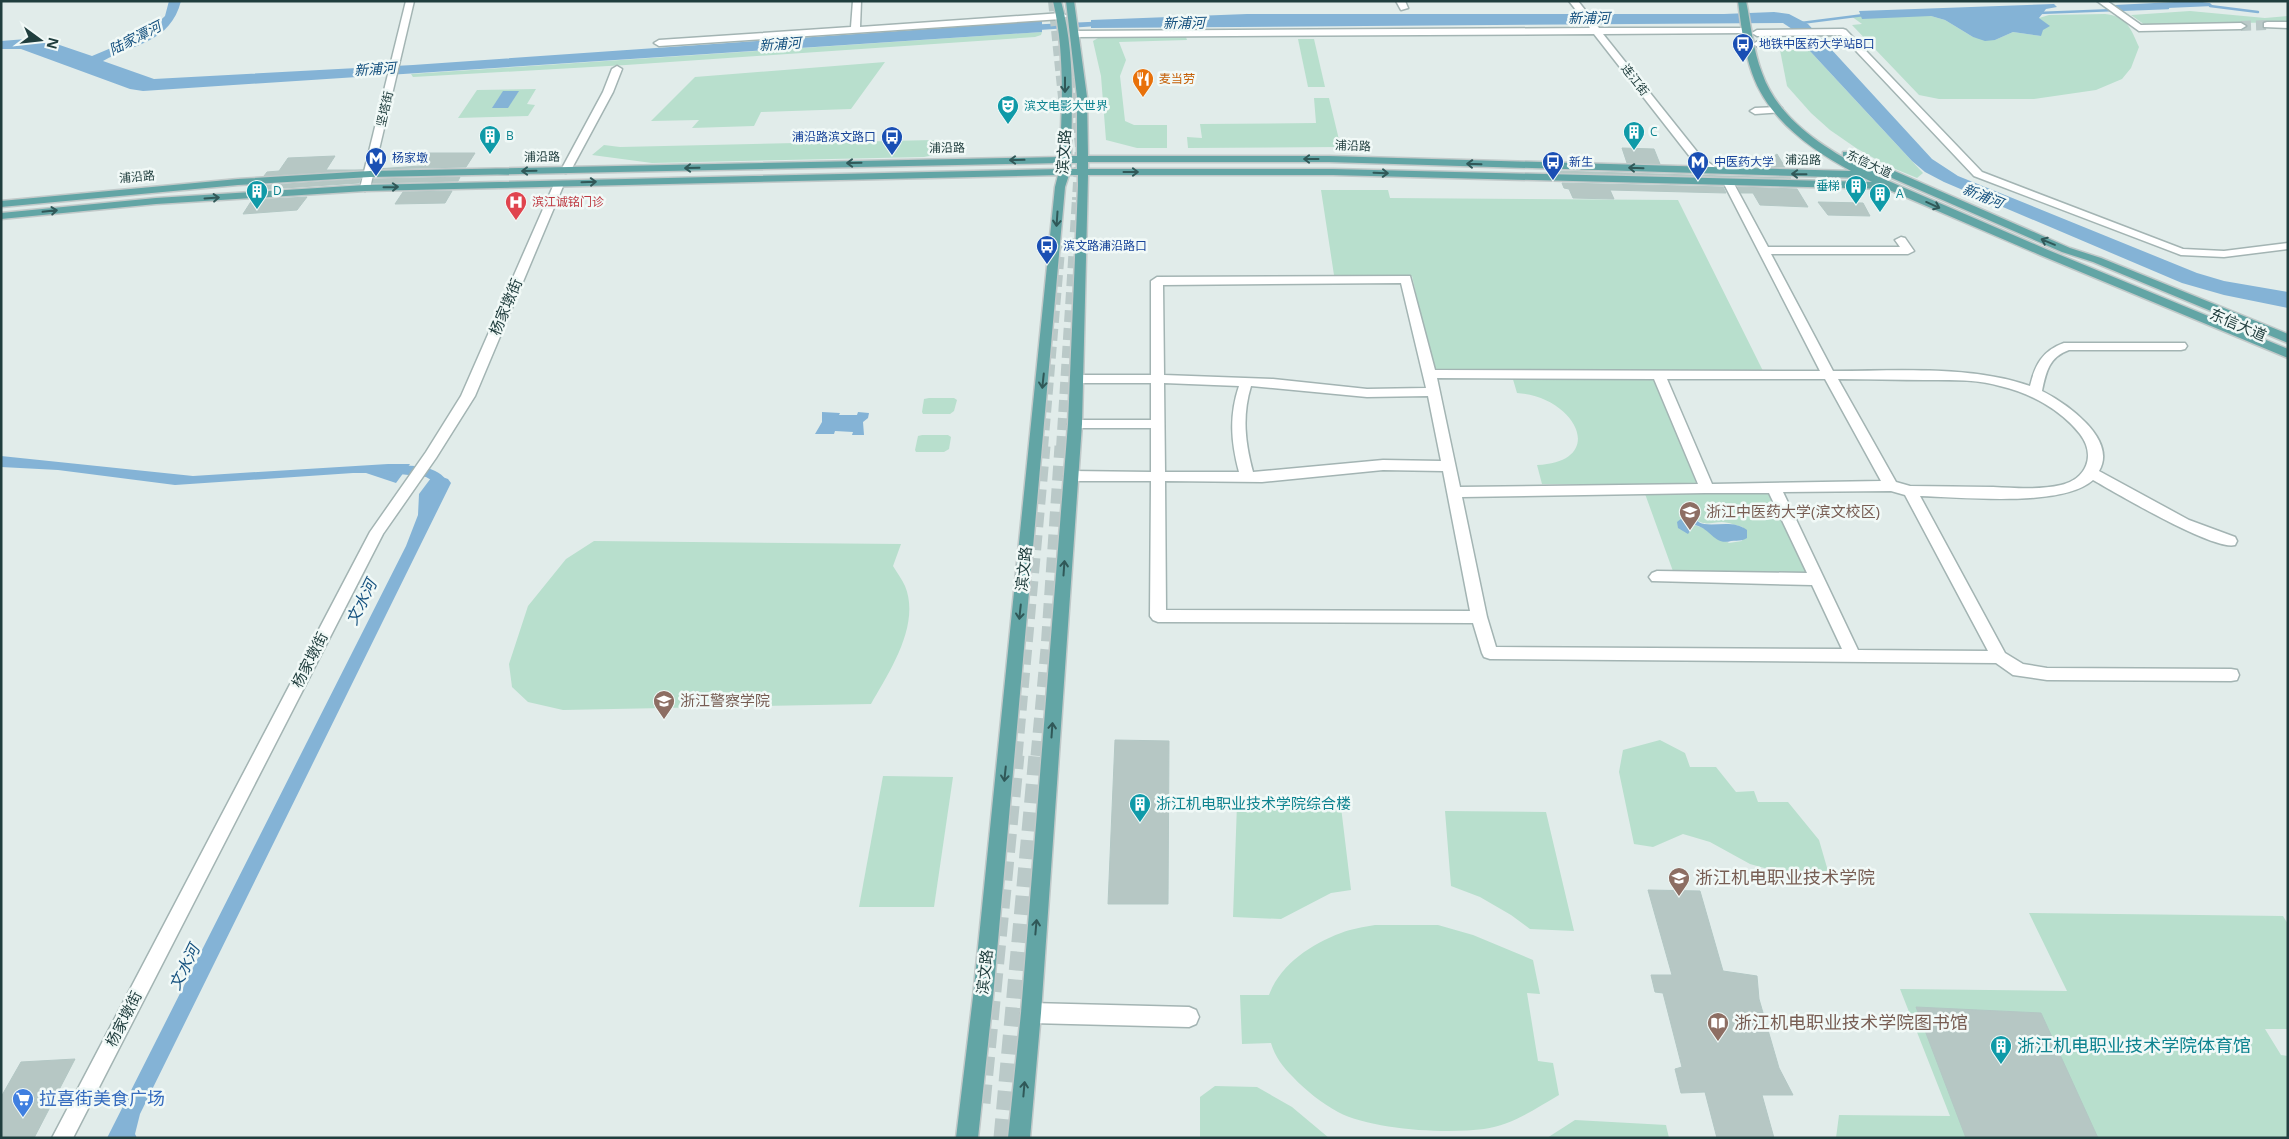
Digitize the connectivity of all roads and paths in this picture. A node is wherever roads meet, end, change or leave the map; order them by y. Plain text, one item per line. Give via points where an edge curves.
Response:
1 (410, 1) edge
2 (857, 1) edge
3 (1058, 1) edge
4 (1070, 1) edge
5 (1573, 1) edge
6 (1742, 1) edge
7 (2101, 1) edge
8 (1749, 8) edge
9 (1062, 16) junction
10 (2267, 25) tunnel mouth
11 (2288, 25) edge
12 (2241, 26) tunnel mouth
13 (855, 30) junction
14 (1595, 30) junction
15 (1752, 31) junction
16 (1075, 37) junction
17 (1815, 41) junction
18 (659, 43) dead end
19 (617, 69) dead end
20 (1778, 110) junction
21 (1755, 111) dead end
22 (1698, 160) junction
23 (1065, 165) junction
24 (1083, 165) junction
25 (566, 170) junction
26 (1690, 170) junction
27 (1714, 171) junction
28 (1883, 172) junction
29 (370, 174) junction
30 (1865, 175) junction
31 (1728, 182) junction
32 (559, 184) junction
33 (1889, 186) junction
34 (365, 188) junction
35 (1, 204) edge
36 (1, 216) edge
37 (1901, 240) dead end
38 (2288, 246) edge
39 (1762, 250) junction
40 (2066, 250) junction
41 (2040, 251) junction
42 (2288, 339) edge
43 (2181, 346) dead end
44 (2288, 347) edge
45 (2288, 354) edge
46 (2288, 364) edge
47 (1430, 374) junction
48 (1659, 375) junction
49 (1829, 375) junction
50 (1157, 378) junction
51 (1077, 379) junction
52 (1246, 383) junction
53 (1434, 392) junction
54 (2035, 394) junction
55 (1075, 424) junction
56 (1157, 424) junction
57 (1449, 466) junction
58 (2092, 473) junction
59 (1071, 476) junction
60 (1156, 476) junction
61 (1247, 477) junction
62 (1891, 486) junction
63 (1774, 488) junction
64 (1706, 489) junction
65 (1910, 491) junction
66 (1453, 492) junction
67 (2230, 541) dead end
68 (1657, 577) dead end
69 (1818, 579) junction
70 (1480, 617) junction
71 (1853, 656) junction
72 (1999, 657) junction
73 (2231, 675) dead end
74 (1031, 1013) junction
75 (1189, 1017) dead end
76 (62, 1138) edge
77 (968, 1138) edge
78 (1019, 1138) edge

1 - 29 street, 坚塔街
2 - 13 street
3 - 9 main road, 滨文路
4 - 16 main road, 滨文路
5 - 14 street, 连江街
6 - 8 main road, 东信大道
7 - 12 street via 2139,28
8 - 15 main road, 东信大道
9 - 13 street
9 -> 23 main road, 滨文路
10 - 11 street
13 - 18 street
14 - 15 street
14 - 16 street
14 - 22 street, 连江街
15 - 17 street
15 - 17 street via 1794,33
15 - 20 main road, 东信大道 via 1755,71 1762,88
15 - 28 main road, 东信大道 via 1767,80 1804,126 1842,152
16 - 24 main road, 滨文路 via 1082,97
17 - 38 street via 1843,32 1978,174 2180,252 2224,254
19 - 25 street
20 - 21 street
20 - 30 main road, 东信大道 via 1808,138
22 - 26 street
22 - 27 street, 连江街
23 - 24 main road
23 -> 25 main road, 浦沿路
32 -> 23 main road, 浦沿路
23 -> 77 main road, 滨文路 via 1060,187
26 -> 24 main road, 浦沿路 via 1329,159
24 -> 31 main road, 浦沿路
24 - 51 main road, 滨文路
25 -> 29 main road, 浦沿路
26 - 27 main road, 浦沿路
30 -> 27 main road, 浦沿路
28 - 30 main road, 浦沿路
28 - 33 main road
40 -> 28 main road, 东信大道
29 - 34 street, 坚塔街
29 - 35 main road, 浦沿路 via 238,182
30 - 33 main road, 东信大道
31 - 33 main road, 浦沿路
31 - 39 street
34 -> 32 main road, 浦沿路
32 - 76 street, 杨家墩街 via 468,396 384,520
33 -> 41 main road, 东信大道
36 -> 34 main road, 浦沿路 via 156,201
37 - 39 street via 1908,251
39 - 49 street
40 - 42 main road, 东信大道
40 - 44 main road, 东信大道
41 - 45 main road, 东信大道
41 - 46 main road, 东信大道 via 2110,287
43 - 54 street via 2068,346 2056,349 2042,363
47 - 48 street
47 - 50 street via 1406,279 1157,281
47 - 53 street
48 - 49 street
48 - 64 street
49 - 54 street via 1975,376 2002,381
49 - 62 street
50 - 51 street
50 - 52 street
50 - 56 street
51 - 55 main road, 滨文路
52 - 53 street via 1367,393
52 - 61 street via 1239,403 1236,429
53 - 57 street
54 - 58 street via 2065,411 2089,436 2096,454
55 - 56 street
55 - 59 main road, 滨文路
56 - 60 street
57 - 61 street via 1383,465
57 - 66 street
58 - 65 street via 2075,486 2052,492
58 - 67 street via 2184,524
59 - 60 street
74 -> 59 main road, 滨文路
60 - 61 street
60 - 70 street via 1158,616
62 - 63 street
62 - 65 street
63 - 64 street
63 - 69 street
64 - 66 street
65 - 72 street
66 - 70 street
68 - 69 street
69 - 71 street
70 - 71 street via 1490,653
71 - 72 street
72 - 73 street via 2019,670 2047,674
74 - 75 street
78 -> 74 main road, 滨文路

